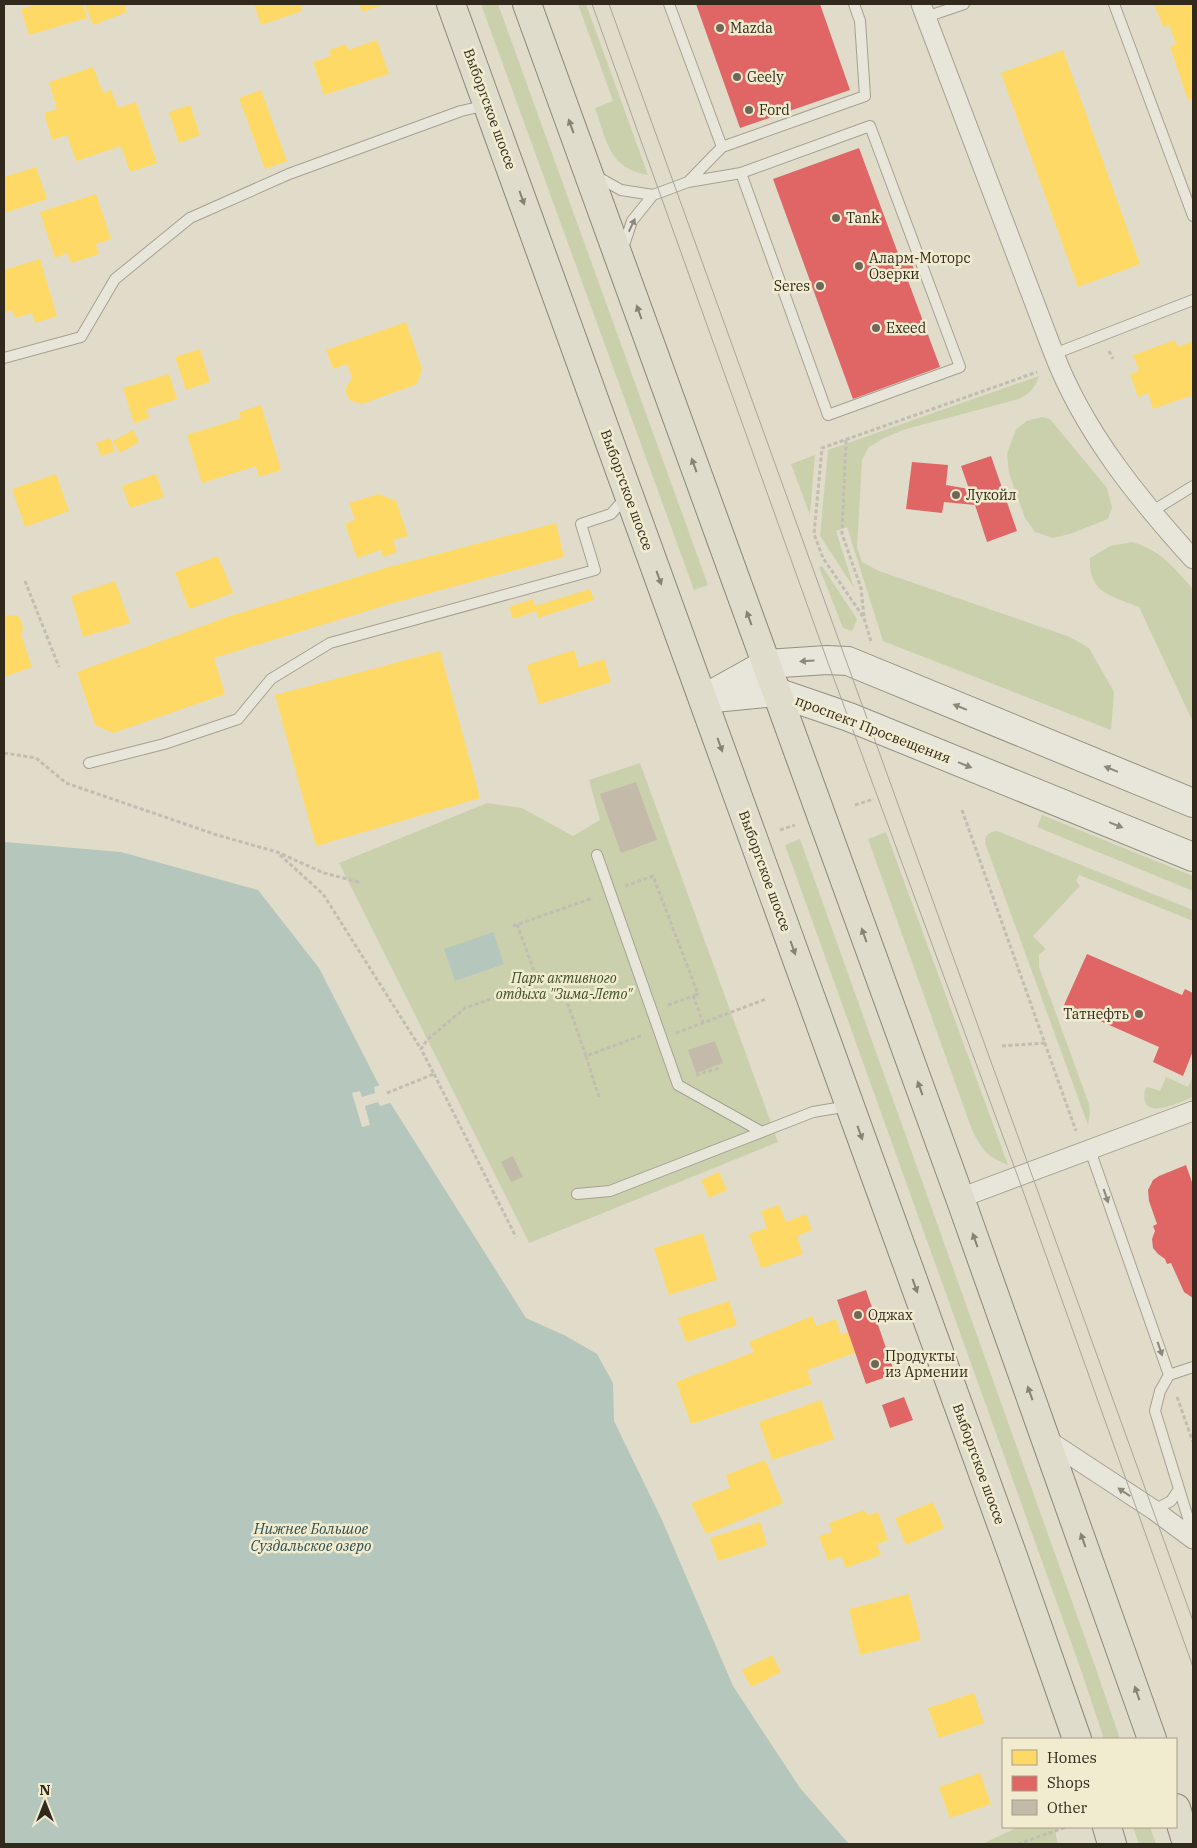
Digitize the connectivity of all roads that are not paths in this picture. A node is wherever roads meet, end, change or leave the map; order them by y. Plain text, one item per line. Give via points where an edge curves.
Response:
1 (451, 4) edge
2 (527, 4) edge
3 (669, 4) edge
4 (854, 4) edge
5 (964, 4) edge
6 (1114, 4) edge
7 (924, 11) edge
8 (488, 105) junction
9 (722, 147) junction
10 (588, 172) junction
11 (741, 173) junction
12 (688, 182) junction
13 (653, 195) junction
14 (1193, 216) edge
15 (620, 259) junction
16 (1193, 300) edge
17 (4, 358) edge
18 (1056, 359) junction
19 (1193, 486) edge
20 (629, 495) junction
21 (1151, 512) junction
22 (1193, 559) edge
23 (766, 664) junction
24 (776, 692) junction
25 (703, 700) junction
26 (89, 763) dead end
27 (1193, 803) edge
28 (597, 855) dead end
29 (1193, 856) edge
30 (850, 1106) junction
31 (1193, 1111) edge
32 (762, 1132) junction
33 (1087, 1151) junction
34 (577, 1194) dead end
35 (960, 1198) junction
36 (1193, 1367) edge
37 (1169, 1375) junction
38 (1046, 1439) junction
39 (1179, 1489) junction
40 (1154, 1510) junction
41 (1193, 1534) edge
42 (1193, 1540) edge
43 (1077, 1738) edge
44 (1152, 1738) edge
45 (1177, 1811) edge
46 (1107, 1828) edge
47 (1112, 1844) edge
48 (1188, 1844) edge

1 - 8 main road, Выборгское шоссе
10 -> 2 main road
3 - 9 lane
4 - 9 lane via 860,21 865,96
5 - 7 lane
6 - 14 lane
7 - 18 street
8 - 17 lane via 461,111 289,174 190,218 115,279 82,337
8 -> 20 main road, Выборгское шоссе
9 - 12 lane
10 - 13 lane via 621,190
10 - 15 main road
11 - 11 lane via 828,415 960,367 870,126
11 - 12 lane
12 - 13 lane
15 -> 13 lane via 632,221
23 -> 15 main road
16 - 18 lane
18 - 21 street via 1070,393 1117,468
19 - 21 lane
20 -> 25 main road, Выборгское шоссе
20 - 26 lane via 611,514 581,524 595,570 330,643 271,679 238,719 164,744
21 - 22 street
23 - 24 main road
23 - 25 main road
27 -> 23 main road via 848,662 827,660
24 - 25 main road, проспект Просвещения
24 -> 29 main road, проспект Просвещения via 862,722
35 -> 24 main road
25 -> 30 main road, Выборгское шоссе
28 - 32 lane via 678,1085
30 - 32 lane via 813,1112
30 -> 43 main road, Выборгское шоссе
31 - 33 street
32 - 34 lane via 610,1191
33 - 35 street
33 -> 37 lane
38 -> 35 main road
36 - 37 lane
37 - 39 lane via 1160,1391 1155,1411
40 -> 38 street
44 -> 38 main road
39 - 40 lane via 1171,1501
39 - 41 lane
40 - 42 street
45 - 48 main road
46 - 47 main road

